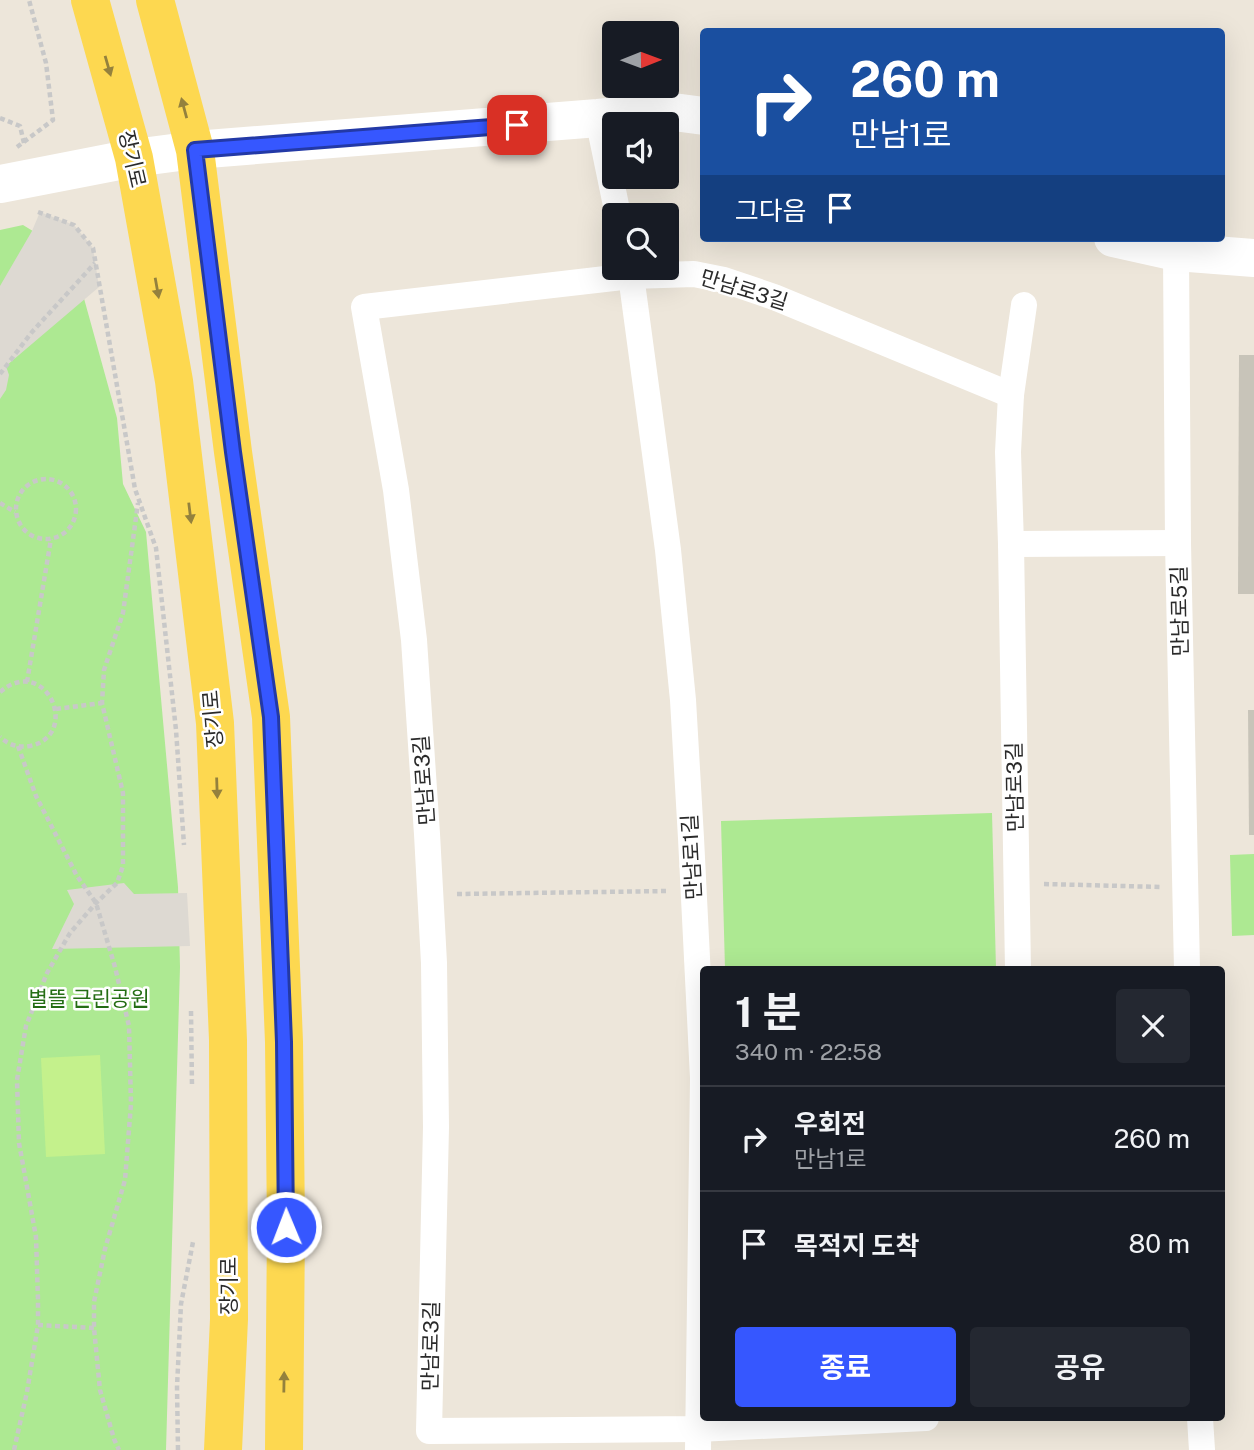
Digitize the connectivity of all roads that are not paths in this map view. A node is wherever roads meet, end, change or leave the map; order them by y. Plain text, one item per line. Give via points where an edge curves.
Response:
1 (90, 0) edge
2 (155, 0) edge
3 (700, 115) edge
4 (598, 118) junction
5 (195, 150) junction
6 (134, 158) junction
7 (0, 184) edge
8 (616, 203) edge
9 (1131, 242) edge
10 (1176, 252) junction
11 (1254, 258) edge
12 (679, 274) edge
13 (602, 276) edge
14 (631, 280) edge
15 (1024, 305) dead end
16 (1011, 395) junction
17 (1178, 543) junction
18 (1011, 544) junction
19 (1018, 966) edge
20 (1187, 966) edge
21 (700, 1016) edge
22 (700, 1295) edge
23 (893, 1421) edge
24 (1200, 1421) edge
25 (698, 1439) edge
26 (223, 1450) edge
27 (284, 1450) edge
28 (1202, 1450) edge

1 -> 6 main road, 장기로
5 -> 2 main road
3 - 4 street via 666,111
4 - 5 street
4 - 8 street
5 - 6 street
27 -> 5 main road via 284,1042 271,717
6 - 7 street
6 -> 26 main road, 장기로 via 174,381 215,723 228,1054 229,1320
9 - 10 street
10 - 11 street
10 - 17 street, 만남로5길
12 - 16 street, 만남로3길 via 724,280 774,297
13 - 25 street, 만남로3길 via 364,307 396,490 414,640 431,894 436,1127 429,1431
14 - 21 street, 만남로1길 via 668,550 682,700
15 - 16 street, 만남로3길
16 - 18 street, 만남로3길
17 - 18 street
17 - 20 street, 만남로5길
18 - 19 street, 만남로3길
22 - 25 street, 만남로1길
23 - 25 street, 만남로3길
24 - 28 street

